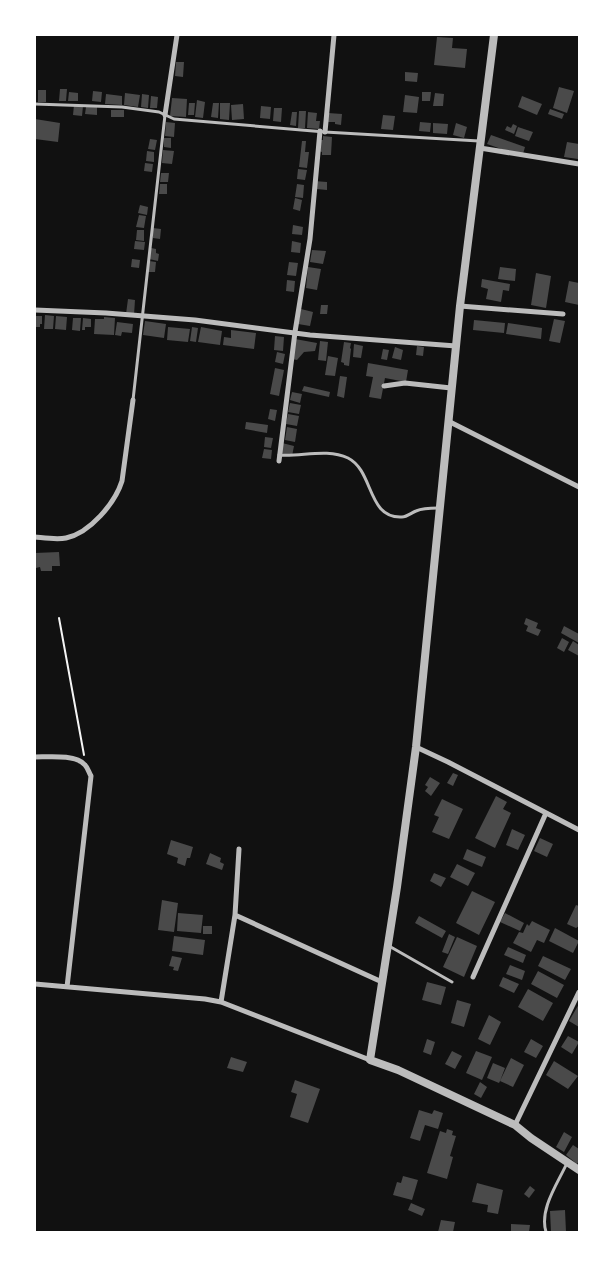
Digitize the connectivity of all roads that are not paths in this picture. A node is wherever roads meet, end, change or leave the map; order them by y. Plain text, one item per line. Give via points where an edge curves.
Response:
1 (177, 35) edge
2 (334, 35) edge
3 (494, 35) edge
4 (35, 104) edge
5 (165, 115) junction
6 (322, 131) junction
7 (481, 145) junction
8 (579, 164) edge
9 (460, 306) junction
10 (35, 310) edge
11 (563, 314) dead end
12 (142, 316) junction
13 (295, 332) junction
14 (456, 346) junction
15 (384, 386) dead end
16 (451, 388) junction
17 (133, 400) joint
18 (448, 420) junction
19 (278, 455) junction
20 (279, 462) dead end
21 (579, 487) edge
22 (439, 508) junction
23 (35, 537) edge
24 (416, 747) junction
25 (35, 757) edge
26 (546, 813) junction
27 (579, 830) edge
28 (239, 849) dead end
29 (235, 915) junction
30 (388, 945) junction
31 (473, 977) dead end
32 (382, 982) junction
33 (452, 982) dead end
34 (35, 984) edge
35 (67, 987) junction
36 (579, 992) edge
37 (221, 1002) junction
38 (370, 1060) junction
39 (515, 1125) junction
40 (567, 1162) junction
41 (579, 1170) edge
42 (546, 1232) edge

1 - 5 street
2 - 6 street
3 - 7 street
4 - 5 lane via 122,107
5 - 6 lane via 176,119
5 - 12 lane
6 - 7 lane
6 - 13 street
7 - 8 street
7 - 9 street
9 - 11 street
9 - 14 street
10 - 12 street
12 - 13 street
12 - 17 lane
13 - 14 street via 310,336
13 - 19 street
14 - 16 street
15 - 16 street via 406,383
16 - 18 street
17 - 23 street via 118,494 78,534 66,538
18 - 21 street
18 - 22 street
19 - 20 street
19 - 22 lane via 337,454 348,458 363,472 380,508 394,516
22 - 24 street
24 - 26 street
24 - 30 street
25 - 35 street via 75,759 85,764 90,776
26 - 27 street
26 - 31 street
28 - 29 street
29 - 32 street
29 - 37 street
30 - 32 street
30 - 33 lane
32 - 38 street
34 - 35 street
35 - 37 street via 186,996
36 - 39 street
37 - 38 street
38 - 39 street
39 - 40 street
40 - 41 street
40 - 42 lane via 546,1207

